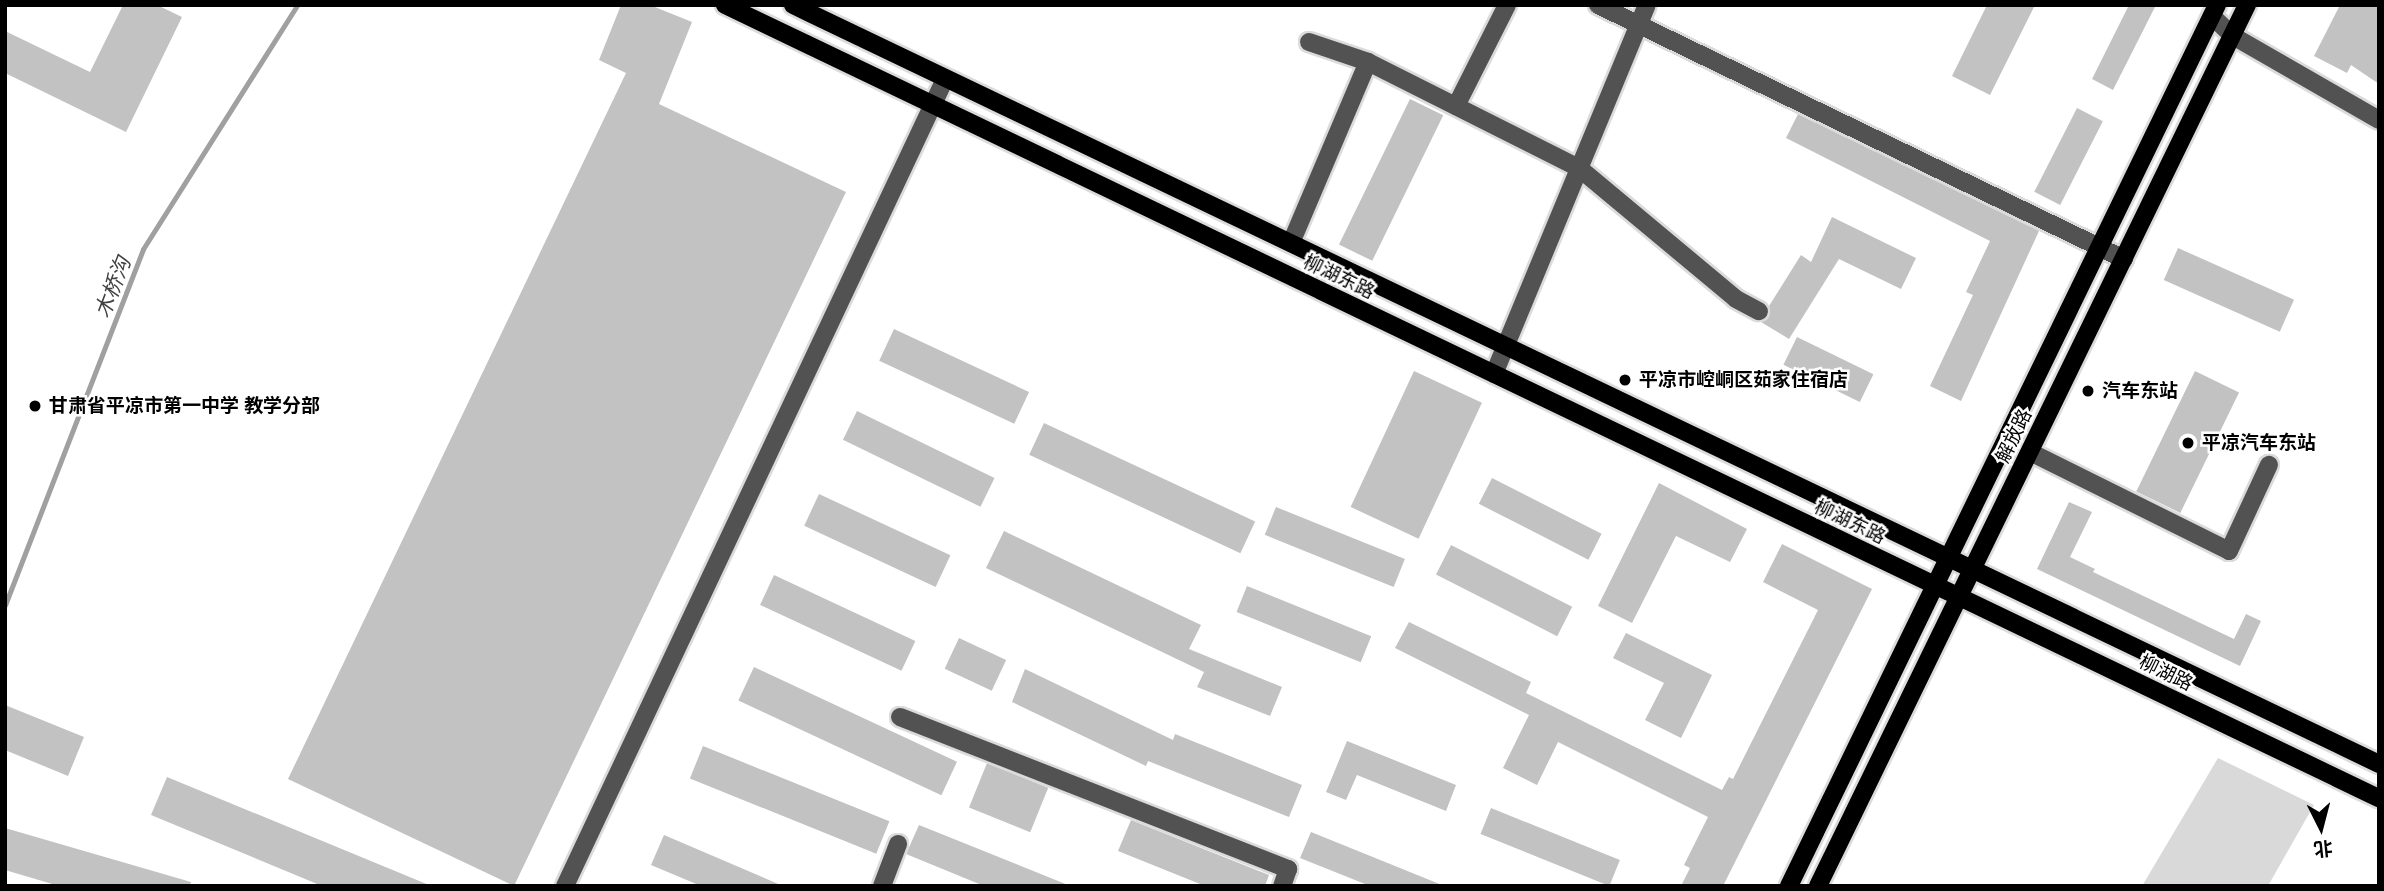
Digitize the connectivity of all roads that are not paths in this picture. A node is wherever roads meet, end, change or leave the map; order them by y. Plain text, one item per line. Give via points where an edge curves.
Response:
1 (725, 5) edge
2 (793, 5) edge
3 (1507, 5) edge
4 (1598, 5) edge
5 (1647, 5) edge
6 (2247, 5) edge
7 (2215, 11) edge
8 (1639, 24) junction
9 (2232, 36) junction
10 (1309, 41) dead end
11 (1368, 62) junction
12 (945, 79) junction
13 (934, 104) junction
14 (1456, 106) junction
15 (2379, 120) edge
16 (1579, 168) junction
17 (1291, 243) junction
18 (2100, 249) junction
19 (2124, 259) junction
20 (1759, 311) dead end
21 (1507, 347) junction
22 (1494, 374) junction
23 (2030, 452) junction
24 (2269, 465) dead end
25 (1949, 558) junction
26 (1972, 569) junction
27 (1936, 586) junction
28 (1959, 597) junction
29 (900, 717) dead end
30 (2379, 764) edge
31 (2379, 798) edge
32 (898, 844) dead end
33 (565, 886) edge
34 (883, 886) edge
35 (1282, 886) edge
36 (1789, 886) edge
37 (1818, 886) edge

1 - 13 main road, 柳湖东路
2 - 12 main road, 柳湖东路
3 - 14 street
4 - 8 street
5 - 8 street
6 - 9 main road, 解放路
7 - 9 street
7 - 18 main road, 解放路
8 - 16 street
8 - 18 street
9 - 15 street
9 - 19 main road, 解放路
10 - 11 street
11 - 14 street
11 - 17 street
12 - 13 street
12 - 17 main road, 柳湖东路
13 - 22 main road, 柳湖东路
13 - 33 street
14 - 16 street
16 - 20 street via 1736,299
16 - 21 street
17 - 21 main road, 柳湖东路
18 - 19 street
18 - 25 main road, 解放路
19 - 23 main road, 解放路
21 - 22 street
21 - 25 main road, 柳湖东路
22 - 27 main road, 柳湖东路
23 - 24 street via 2229,551
23 - 26 main road, 解放路
25 - 26 main road, 柳湖路
25 - 27 main road, 解放路
26 - 28 main road, 解放路
26 - 30 main road, 柳湖路
27 - 28 main road, 柳湖路
27 - 36 main road, 解放路
28 - 31 main road, 柳湖路
28 - 37 main road, 解放路
29 - 35 street via 1288,869
32 - 34 street

